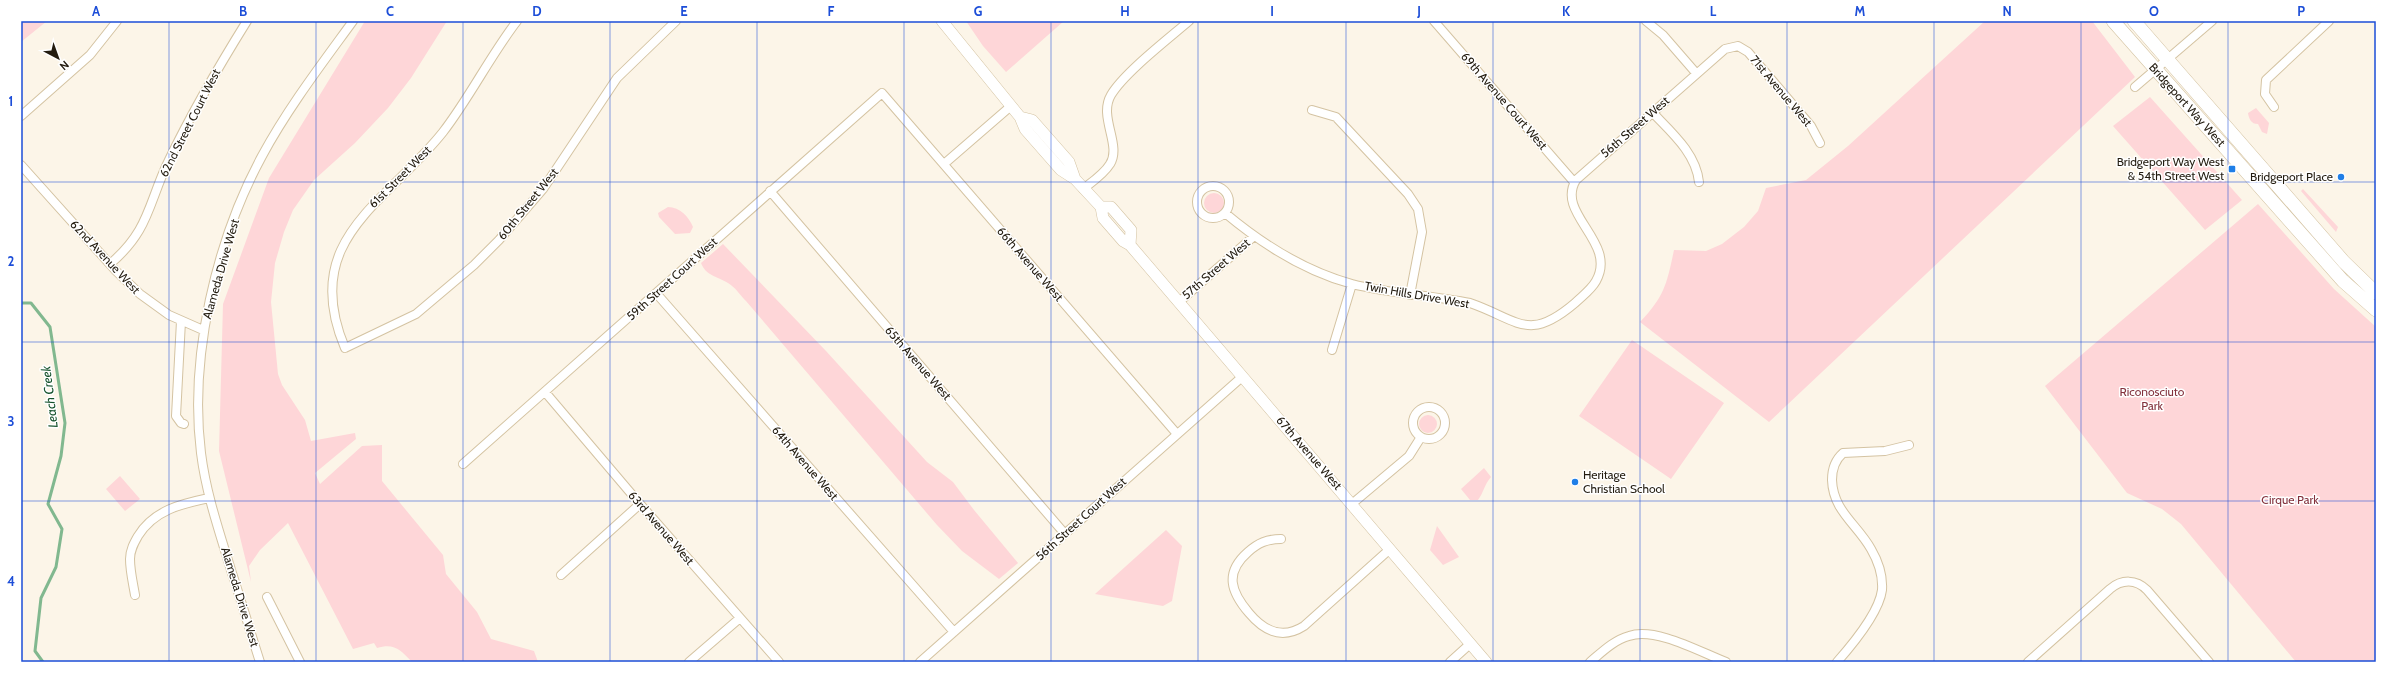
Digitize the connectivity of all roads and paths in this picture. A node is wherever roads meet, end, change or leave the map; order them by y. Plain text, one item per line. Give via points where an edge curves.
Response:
1 (116, 21) edge
2 (247, 21) edge
3 (353, 21) edge
4 (517, 21) edge
5 (676, 21) edge
6 (942, 21) edge
7 (1189, 21) edge
8 (1434, 21) edge
9 (1646, 21) edge
10 (2113, 21) edge
11 (2134, 21) edge
12 (2212, 21) edge
13 (2329, 21) edge
14 (1735, 46) joint
15 (2168, 60) junction
16 (2156, 71) junction
17 (1696, 73) junction
18 (2135, 87) dead end
19 (882, 93) joint
20 (1011, 106) junction
21 (2274, 107) dead end
22 (1312, 110) dead end
23 (1652, 112) junction
24 (21, 116) edge
25 (1820, 143) dead end
26 (944, 164) junction
27 (21, 165) edge
28 (1574, 182) junction
29 (1699, 182) dead end
30 (1083, 189) junction
31 (770, 191) junction
32 (1225, 212) dead end
33 (1253, 237) junction
34 (110, 264) junction
35 (1352, 284) junction
36 (656, 293) junction
37 (2376, 293) edge
38 (1410, 295) junction
39 (1179, 302) junction
40 (2376, 310) edge
41 (181, 321) junction
42 (204, 330) junction
43 (345, 348) joint
44 (1332, 350) dead end
45 (1242, 376) junction
46 (545, 392) junction
47 (184, 424) dead end
48 (1177, 434) junction
49 (1421, 437) junction
50 (1909, 445) dead end
51 (463, 464) dead end
52 (209, 498) junction
53 (640, 504) junction
54 (1352, 504) junction
55 (1065, 534) junction
56 (1281, 539) dead end
57 (1390, 549) junction
58 (561, 575) dead end
59 (135, 595) dead end
60 (267, 597) dead end
61 (740, 618) junction
62 (954, 632) junction
63 (1470, 644) junction
64 (260, 662) edge
65 (300, 662) edge
66 (689, 662) edge
67 (779, 662) edge
68 (920, 662) edge
69 (1450, 662) edge
70 (1486, 662) edge
71 (1590, 662) edge
72 (1725, 662) edge
73 (1838, 662) edge
74 (2028, 662) edge
75 (2209, 662) edge

1 - 24 street via 90,54
2 - 34 street, 62nd Street Court West via 221,62 169,161 144,225 132,242
3 - 42 street, Alameda Drive West via 304,87 262,156 240,204 220,264
4 - 43 street, 61st Street West via 463,105 442,132 402,177 363,214 346,237 335,268 332,297 336,326
5 - 43 street, 60th Street West via 617,78 543,188 474,266 416,314
6 - 20 street, 67th Avenue West
7 - 30 street via 1125,78 1110,96 1106,112 1114,147 1111,163
8 - 28 street, 69th Avenue Court West
9 - 17 street via 1663,35
10 - 16 main road, Bridgeport Way West
11 - 15 main road, Bridgeport Way West
12 - 15 street
13 - 21 street via 2266,80 2265,94
14 - 17 street, 56th Street West via 1723,50
14 - 25 street, 71st Avenue West via 1742,47 1751,55 1811,126
15 - 16 street
15 - 37 main road, Bridgeport Way West via 2344,262
16 - 18 street
16 - 40 main road, Bridgeport Way West via 2343,281
17 - 23 street, 56th Street West
19 - 26 street, 66th Avenue West
19 - 31 street, 59th Street Court West
20 - 26 street
20 - 30 street, 67th Avenue West via 1020,117 1032,120 1068,162 1075,179
22 - 38 street via 1336,118 1408,194 1418,210 1422,232
23 - 28 street, 56th Street West
23 - 29 street via 1692,158
26 - 48 street, 66th Avenue West
27 - 34 street, 62nd Avenue West
28 - 38 street, Twin Hills Drive West via 1572,202 1597,248 1601,266 1590,289 1556,318 1541,325 1526,326 1470,304
30 - 39 street, 67th Avenue West via 1101,207 1103,218
31 - 36 street, 59th Street Court West
31 - 55 street, 65th Avenue West
32 - 33 street, Twin Hills Drive West
33 - 35 street, Twin Hills Drive West via 1304,265
33 - 39 street, 57th Street West
34 - 41 street, 62nd Avenue West via 152,305
35 - 38 street, Twin Hills Drive West
35 - 44 street
36 - 46 street, 59th Street Court West
36 - 62 street, 64th Avenue West
39 - 45 street, 67th Avenue West
41 - 42 street, 62nd Avenue West
41 - 47 street via 176,416
42 - 52 street, Alameda Drive West via 198,408 201,454
45 - 48 street, 56th Street Court West
45 - 54 street, 67th Avenue West
46 - 51 street, 59th Street Court West
46 - 53 street, 63rd Avenue West
48 - 55 street, 56th Street Court West
49 - 49 street via 1434,439 1442,433 1444,418 1438,410 1428,407 1415,416 1413,427
49 - 54 street via 1409,456
50 - 73 street via 1885,451 1843,453 1835,461 1832,489 1835,498 1842,513 1871,548 1882,582 1877,604
52 - 59 street via 165,510 141,531 133,544 130,558
52 - 64 street, Alameda Drive West
53 - 58 street
53 - 61 street, 63rd Avenue West
54 - 57 street, 67th Avenue West
55 - 62 street, 56th Street Court West
56 - 57 street via 1263,542 1250,550 1237,564 1232,581 1236,597 1258,624 1270,631 1282,633 1304,626
57 - 63 street, 67th Avenue West
60 - 65 street
61 - 66 street
61 - 67 street, 63rd Avenue West
62 - 68 street, 56th Street Court West
63 - 69 street
63 - 70 street, 67th Avenue West
71 - 72 street via 1620,639 1644,633
74 - 75 street via 2110,589 2128,582 2140,584 2147,590

